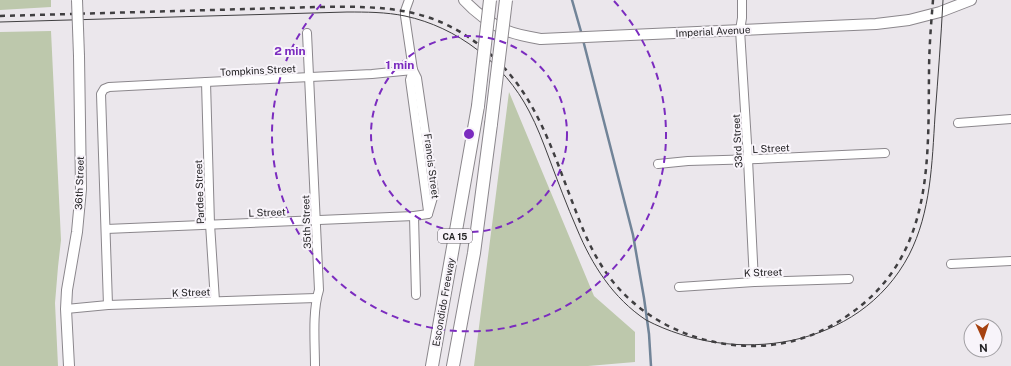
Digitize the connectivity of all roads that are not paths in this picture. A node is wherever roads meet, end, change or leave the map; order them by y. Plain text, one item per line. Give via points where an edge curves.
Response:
1 (77, 0) edge
2 (409, 0) edge
3 (464, 0) edge
4 (490, 0) edge
5 (506, 0) edge
6 (742, 0) edge
7 (971, 0) edge
8 (740, 30) junction
9 (307, 33) dead end
10 (413, 70) junction
11 (310, 77) junction
12 (206, 82) junction
13 (1011, 119) edge
14 (958, 123) dead end
15 (885, 153) dead end
16 (748, 159) junction
17 (658, 164) dead end
18 (428, 214) joint
19 (414, 216) junction
20 (316, 221) junction
21 (210, 224) junction
22 (106, 229) junction
23 (1011, 261) edge
24 (951, 264) dead end
25 (849, 279) dead end
26 (754, 282) junction
27 (679, 287) dead end
28 (416, 295) dead end
29 (316, 298) junction
30 (215, 301) junction
31 (108, 305) junction
32 (66, 309) junction
33 (69, 366) edge
34 (315, 366) edge
35 (432, 366) edge
36 (453, 366) edge

1 - 32 main road, 36th Street, bridge via 81,189
2 - 10 street, Francis Street via 405,16
3 - 8 main road, Imperial Avenue via 491,22 506,30 541,39
4 - 35 highway, Escondido Freeway / CA 15, bridge via 478,106
5 - 36 highway, Escondido Freeway / CA 15, bridge via 474,253
6 - 8 street, 33rd Street
7 - 8 main road, Imperial Avenue via 909,20 876,24
8 - 16 street, 33rd Street
9 - 11 street, 35th Street
10 - 11 street, Tompkins Street
10 - 18 street, Francis Street via 417,78 434,194
11 - 12 street, Tompkins Street
11 - 20 street, 35th Street
12 - 21 street, Pardee Street
12 - 22 street, Tompkins Street via 104,89 101,94
13 - 14 street
15 - 16 street, L Street
16 - 17 street, L Street
16 - 26 street, 33rd Street
18 - 19 street, L Street
19 - 20 street, L Street
19 - 28 street
20 - 21 street, L Street
20 - 29 street, 35th Street via 319,290
21 - 22 street, L Street
21 - 30 street, Pardee Street
22 - 31 street
23 - 24 street
25 - 26 street, K Street
26 - 27 street, K Street
29 - 30 street, K Street
29 - 34 street, 35th Street
30 - 31 street, K Street
31 - 32 street, K Street
32 - 33 main road, 36th Street

